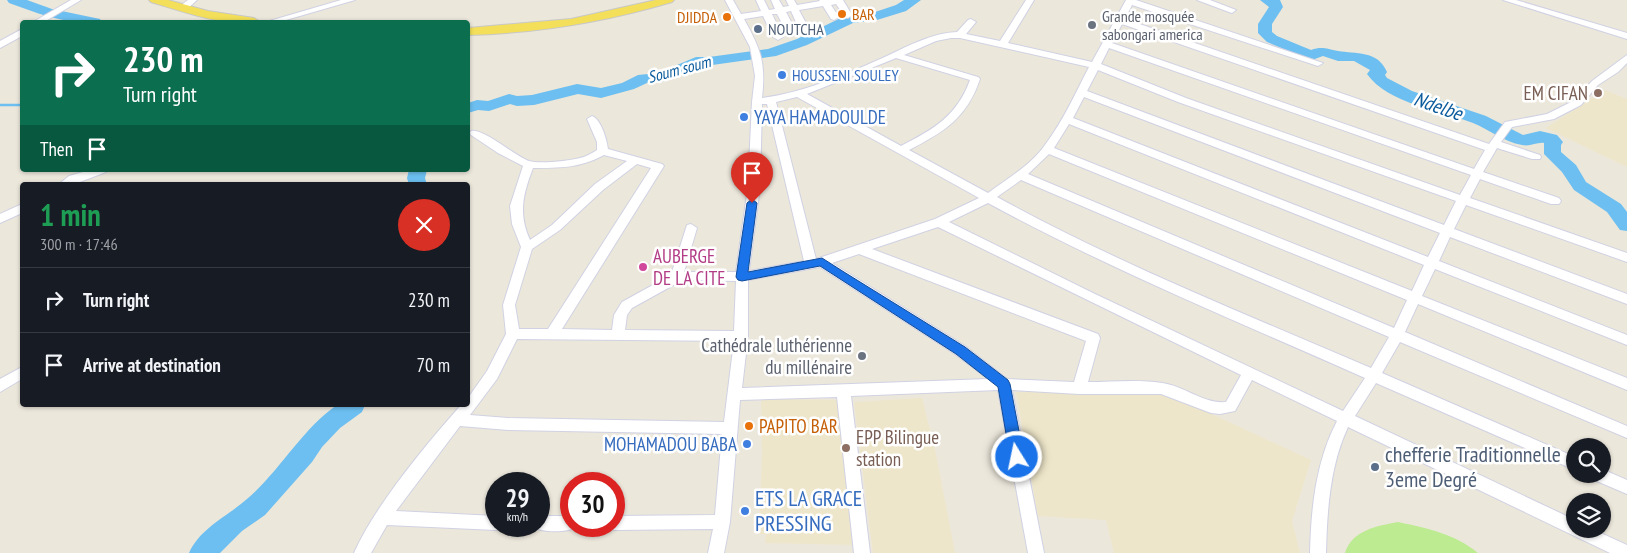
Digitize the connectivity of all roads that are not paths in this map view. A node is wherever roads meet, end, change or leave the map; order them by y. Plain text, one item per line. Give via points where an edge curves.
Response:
1 (77, 0) edge
2 (155, 0) edge
3 (193, 0) edge
4 (350, 0) edge
5 (668, 0) edge
6 (729, 0) edge
7 (760, 0) edge
8 (775, 0) edge
9 (838, 0) edge
10 (1030, 0) edge
11 (1130, 0) edge
12 (1201, 0) edge
13 (1507, 0) edge
14 (824, 2) edge
15 (809, 3) edge
16 (792, 4) edge
17 (184, 8) junction
18 (780, 10) junction
19 (1232, 10) dead end
20 (766, 12) junction
21 (848, 15) dead end
22 (739, 17) junction
23 (817, 17) dead end
24 (834, 17) dead end
25 (42, 20) edge
26 (244, 20) edge
27 (278, 20) edge
28 (1120, 20) junction
29 (971, 22) dead end
30 (804, 28) dead end
31 (470, 32) edge
32 (20, 33) edge
33 (792, 33) dead end
34 (960, 35) junction
35 (1627, 36) edge
36 (778, 37) dead end
37 (1003, 44) junction
38 (1107, 44) junction
39 (0, 45) edge
40 (896, 55) junction
41 (1627, 58) edge
42 (1318, 63) dead end
43 (1096, 66) junction
44 (1081, 92) junction
45 (799, 94) junction
46 (771, 101) junction
47 (757, 102) junction
48 (592, 118) dead end
49 (1067, 119) junction
50 (475, 133) dead end
51 (1497, 138) junction
52 (903, 149) junction
53 (1048, 149) junction
54 (603, 152) junction
55 (1536, 157) dead end
56 (634, 161) junction
57 (529, 165) junction
58 (96, 172) edge
59 (1477, 173) junction
60 (1020, 176) junction
61 (68, 182) edge
62 (988, 198) junction
63 (1463, 199) junction
64 (1555, 201) dead end
65 (20, 209) edge
66 (0, 219) edge
67 (939, 222) junction
68 (691, 228) dead end
69 (1447, 231) junction
70 (527, 247) junction
71 (858, 249) junction
72 (1627, 258) edge
73 (1432, 262) junction
74 (816, 263) junction
75 (742, 277) junction
76 (676, 278) junction
77 (1414, 297) junction
78 (1627, 299) edge
79 (513, 334) junction
80 (552, 334) junction
81 (1397, 335) junction
82 (617, 336) junction
83 (741, 336) junction
84 (1627, 340) edge
85 (20, 373) edge
86 (1249, 373) junction
87 (1372, 374) junction
88 (1004, 384) junction
89 (1627, 384) edge
90 (0, 386) edge
91 (1079, 388) junction
92 (843, 391) junction
93 (734, 394) junction
94 (470, 406) edge
95 (469, 407) edge
96 (1345, 419) junction
97 (460, 420) junction
98 (730, 428) junction
99 (1627, 432) edge
100 (1566, 460) edge
101 (1611, 480) edge
102 (1627, 487) edge
103 (383, 518) junction
104 (722, 522) junction
105 (485, 523) edge
106 (625, 523) edge
107 (1566, 523) edge
108 (1596, 538) edge
109 (362, 553) edge
110 (716, 553) edge
111 (862, 553) edge
112 (1036, 553) edge
113 (1318, 553) edge
114 (1627, 553) edge

1 - 25 street
2 - 17 main road
3 - 17 street
4 - 27 street
5 - 31 main road via 586,20
6 - 22 street
7 - 20 street
8 - 18 street
9 - 14 street
9 - 21 street
10 - 37 street
11 - 28 street
11 - 42 street
12 - 19 street
13 - 35 street
14 - 15 street
14 - 24 street
15 - 16 street
15 - 23 street
16 - 18 street
16 - 30 street
17 - 26 main road
18 - 20 street
18 - 33 street
20 - 22 street
20 - 36 street
22 - 47 street via 757,52 760,76
28 - 38 street
28 - 51 street
29 - 34 street
32 - 39 street
34 - 37 street
34 - 40 street via 914,45
37 - 43 street
38 - 43 street
38 - 59 street
40 - 45 street
40 - 52 street via 975,79 959,113 945,126
41 - 51 street via 1595,83 1577,103 1550,117 1509,124
43 - 44 street
43 - 63 street via 1182,100
44 - 49 street
44 - 69 street
45 - 46 street
45 - 52 street
46 - 47 street
46 - 74 street
47 - 75 street via 754,187
48 - 54 street
49 - 53 street
49 - 73 street
50 - 57 street
51 - 55 street
51 - 59 street
52 - 62 street
53 - 60 street
53 - 77 street
54 - 56 street
54 - 57 street via 585,161 568,164
56 - 70 street via 600,186 560,225
56 - 80 street via 658,166
57 - 70 street via 516,198 515,214
58 - 61 street
59 - 63 street
59 - 64 street
60 - 62 street
60 - 81 street
62 - 67 street
62 - 87 street via 1179,290
63 - 69 street
63 - 72 street
65 - 66 street
67 - 71 street
67 - 86 street
68 - 76 street
69 - 73 street
69 - 78 street
70 - 79 street via 509,305
71 - 74 street
71 - 91 street via 1093,338
73 - 77 street
73 - 84 street
74 - 75 street
74 - 88 street via 960,350
75 - 76 street
75 - 83 street
76 - 82 street via 627,305 621,315
77 - 81 street
77 - 89 street
79 - 80 street
79 - 94 street via 492,375
80 - 82 street
81 - 87 street
81 - 99 street
82 - 83 street
83 - 93 street
85 - 90 street
86 - 91 street via 1230,407 1221,409 1202,406 1172,390
86 - 96 street
87 - 96 street
87 - 100 street
88 - 91 street
88 - 92 street
88 - 112 street
92 - 93 street
92 - 111 street
93 - 98 street
95 - 97 street
96 - 107 street
96 - 113 street via 1333,444 1318,514
97 - 98 street via 508,424
97 - 103 street via 440,440
98 - 104 street
101 - 102 street
103 - 105 street
103 - 109 street
104 - 106 street
104 - 110 street
108 - 114 street

